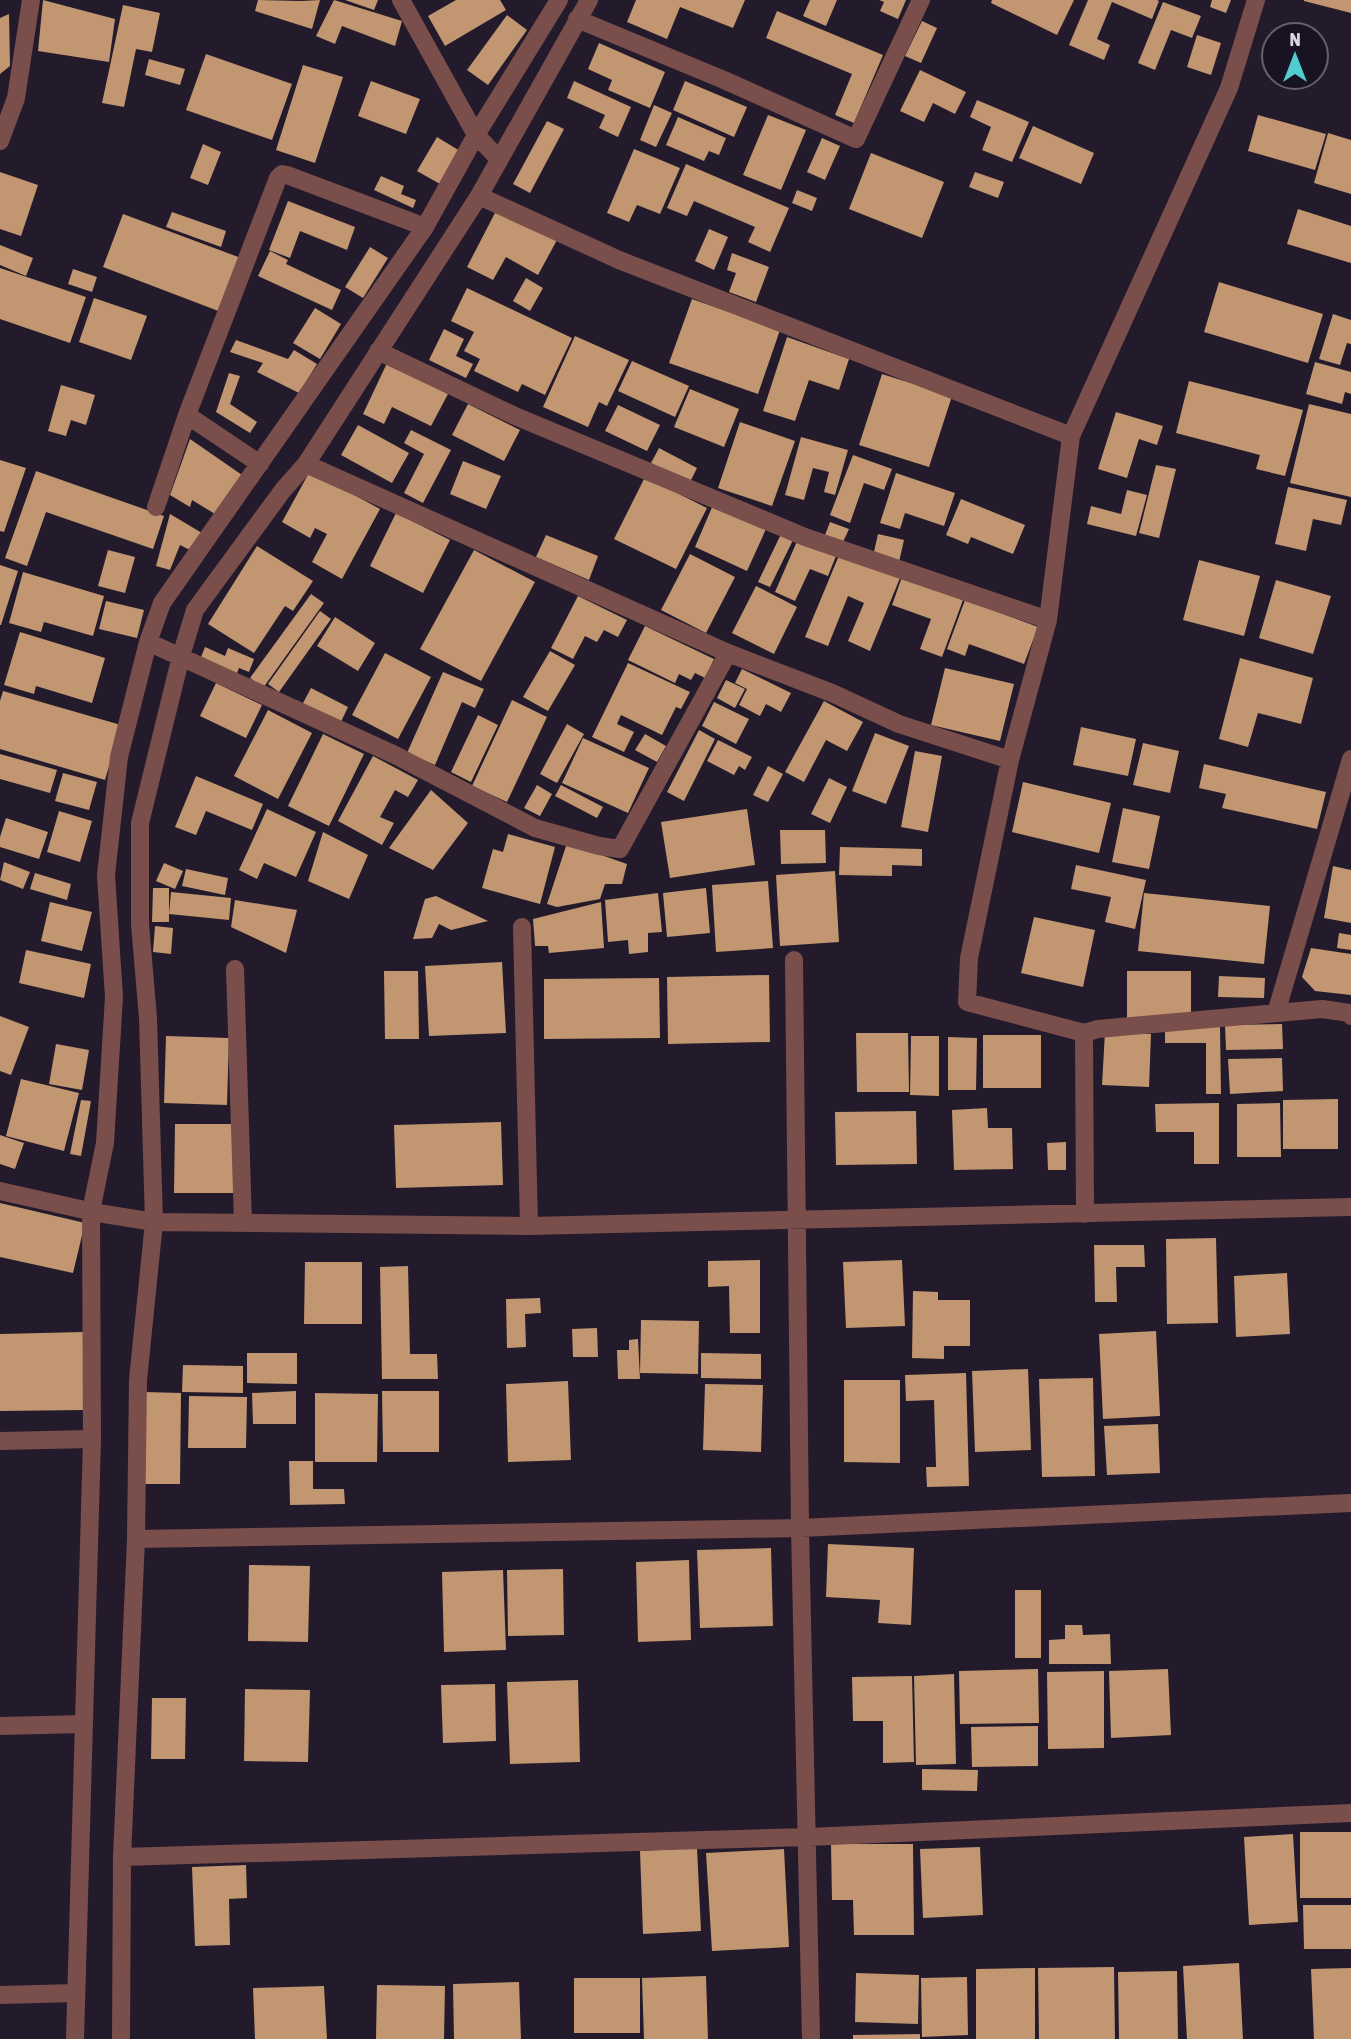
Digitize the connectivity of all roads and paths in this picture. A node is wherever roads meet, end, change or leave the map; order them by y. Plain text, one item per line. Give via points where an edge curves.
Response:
1 (31, 0) edge
2 (401, 0) edge
3 (559, 0) edge
4 (589, 0) edge
5 (921, 0) edge
6 (1256, 0) edge
7 (577, 19) junction
8 (476, 135) junction
9 (0, 141) edge
10 (499, 159) junction
11 (480, 196) junction
12 (425, 228) junction
13 (378, 351) junction
14 (187, 415) junction
15 (1071, 436) junction
16 (260, 464) junction
17 (306, 464) junction
18 (156, 507) dead end
19 (1048, 620) junction
20 (148, 642) junction
21 (729, 653) junction
22 (181, 656) junction
23 (1010, 760) junction
24 (1351, 760) edge
25 (522, 927) dead end
26 (794, 960) dead end
27 (235, 969) dead end
28 (1276, 1013) junction
29 (1351, 1016) edge
30 (1084, 1033) junction
31 (0, 1191) edge
32 (1351, 1207) edge
33 (95, 1212) junction
34 (1085, 1214) junction
35 (796, 1220) junction
36 (147, 1221) junction
37 (243, 1223) junction
38 (530, 1226) junction
39 (92, 1438) junction
40 (0, 1441) edge
41 (1351, 1503) edge
42 (800, 1528) junction
43 (136, 1539) junction
44 (84, 1724) junction
45 (0, 1726) edge
46 (1351, 1813) edge
47 (808, 1837) junction
48 (122, 1857) junction
49 (76, 1993) junction
50 (0, 1995) edge
51 (75, 2039) edge
52 (121, 2039) edge
53 (810, 2039) edge

1 - 9 street via 16,98
2 - 8 street
3 - 8 street
4 - 7 street
5 - 7 street via 856,139
6 - 15 street via 1229,88
7 - 10 street
8 - 10 street
8 - 12 street
10 - 11 street
11 - 13 street
11 - 15 street via 619,260
12 - 14 street via 282,174
12 - 16 street
13 - 17 street
13 - 19 street via 515,416 805,537
14 - 16 street
14 - 18 street
15 - 19 street
16 - 20 street via 162,603
17 - 21 street
17 - 22 street via 195,610
19 - 23 street
20 - 22 street
20 - 33 street via 119,757 106,875 114,997 105,1143
21 - 22 street via 620,849 535,828 395,755
21 - 23 street via 899,724
22 - 36 street via 140,823 140,923 148,1018
23 - 30 street via 969,958 967,1002
24 - 28 street
25 - 38 street
26 - 35 street
27 - 37 street
28 - 29 street via 1322,1009
28 - 30 street
30 - 34 street
31 - 33 street
32 - 34 street
33 - 36 street
33 - 39 street
34 - 35 street
35 - 38 street
35 - 42 street
36 - 37 street
36 - 43 street
37 - 38 street
39 - 40 street
39 - 44 street
41 - 42 street
42 - 43 street
42 - 47 street
43 - 48 street
44 - 45 street
44 - 49 street
46 - 47 street
47 - 48 street
47 - 53 street
48 - 52 street
49 - 50 street
49 - 51 street

